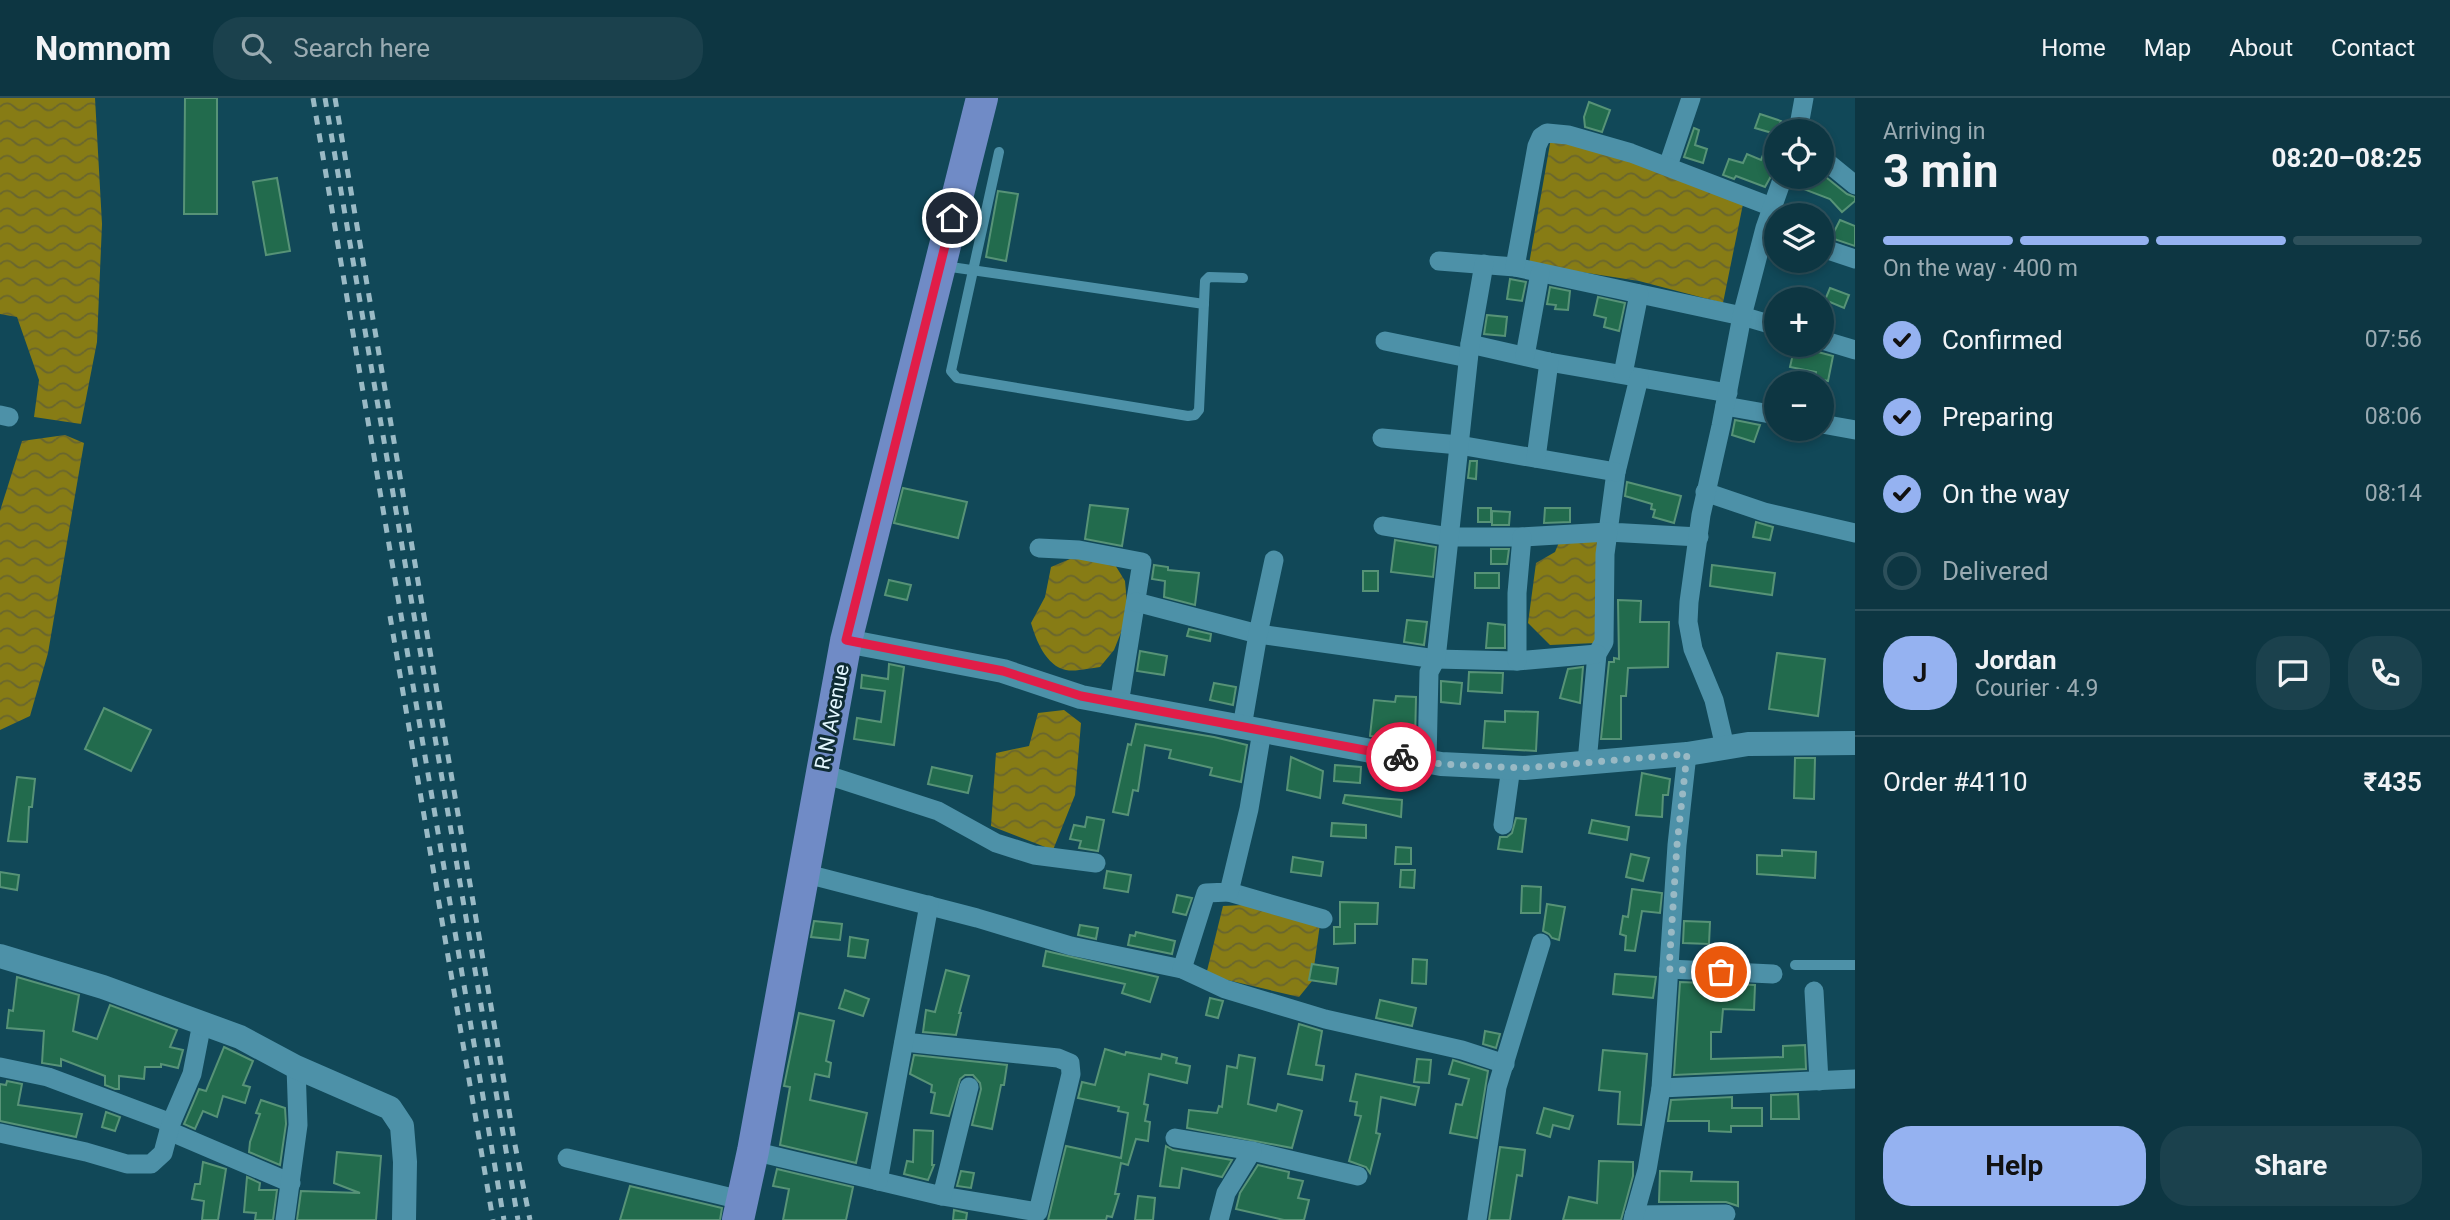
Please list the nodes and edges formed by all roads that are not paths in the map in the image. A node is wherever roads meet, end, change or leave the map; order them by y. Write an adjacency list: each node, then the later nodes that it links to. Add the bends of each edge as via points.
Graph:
1 (982, 98): 15 (main road, R N Avenue)
2 (1691, 98): 6 (street)
3 (1804, 98): 4 (street)
4 (1800, 119)
5 (999, 152): 17 (lane)
6 (1668, 166): 9 (street); 16 (street, via 1568,135 1541,137)
7 (1834, 168): 8 (street)
8 (1855, 185)
9 (1764, 204)
10 (1764, 251): 22 (street)
11 (1834, 252): 12 (street)
12 (1855, 259)
13 (1439, 261): 14 (street)
14 (1484, 264): 16 (street); 27 (street)
15 (940, 266): 17 (lane); 50 (main road, R N Avenue)
16 (1515, 267): 18 (street)
17 (972, 270): 21 (lane); 21 (lane, via 951,372 957,378 1188,416 1199,410)
18 (1540, 273): 20 (street); 28 (street)
19 (1243, 278): 21 (lane, via 1209,277)
20 (1639, 294): 22 (street); 30 (street)
21 (1204, 304)
22 (1742, 316): 23 (street); 31 (street)
23 (1764, 323)
24 (1385, 341): 27 (street)
25 (1834, 344): 26 (street)
26 (1855, 350)
27 (1469, 351): 28 (street); 36 (street)
28 (1525, 356): 29 (street)
29 (1549, 362): 30 (street); 37 (street)
30 (1631, 376): 31 (street); 38 (street)
31 (1726, 399): 32 (street); 39 (street)
32 (1764, 411)
33 (1834, 426): 34 (street)
34 (1855, 430)
35 (1382, 438): 36 (street)
36 (1459, 445): 37 (street); 43 (street)
37 (1536, 458): 38 (street)
38 (1616, 472): 41 (street)
39 (1705, 492): 42 (street, via 1764,512); 45 (street)
40 (1383, 526): 43 (street)
41 (1608, 532): 44 (street); 45 (street); 51 (street, via 1604,642)
42 (1855, 533)
43 (1450, 537): 44 (street); 52 (street)
44 (1522, 537): 53 (street)
45 (1699, 537): 57 (street, via 1688,622)
46 (1039, 548): 48 (street, via 1142,562)
47 (1274, 559): 49 (street)
48 (1136, 602): 49 (street); 54 (street)
49 (1258, 634): 52 (street); 55 (street)
50 (846, 640): 54 (street, via 1003,671); 62 (main road, R N Avenue)
51 (1597, 654): 53 (street); 60 (street)
52 (1436, 660): 53 (street); 59 (street, via 1429,672)
53 (1517, 661)
54 (1119, 704): 55 (street)
55 (1252, 729): 59 (street); 66 (street, via 1249,808)
56 (1855, 743): 57 (street)
57 (1725, 747): 58 (street)
58 (1687, 754): 60 (street); 74 (street)
59 (1427, 761): 61 (street)
60 (1587, 762): 61 (street)
61 (1511, 767): 63 (street)
62 (821, 774): 64 (street, via 939,810 996,843 1034,855); 65 (main road, R N Avenue)
63 (1503, 825)
64 (1096, 863)
65 (803, 873): 67 (street); 89 (main road, R N Avenue)
66 (1229, 892): 68 (street); 73 (street, via 1206,893)
67 (929, 905): 73 (street, via 1071,946); 78 (street)
68 (1323, 919)
69 (1541, 943): 79 (street)
70 (0, 956): 77 (street)
71 (1796, 965): 72 (lane)
72 (1855, 965)
73 (1182, 969): 79 (street, via 1225,989 1325,1019)
74 (1669, 969): 75 (street); 85 (street)
75 (1773, 974)
76 (1814, 991): 83 (street)
77 (202, 1023): 81 (street); 86 (street, via 192,1074)
78 (904, 1042): 93 (street); 98 (street, via 1070,1063)
79 (1504, 1064): 103 (street)
80 (0, 1067): 86 (street, via 48,1077)
81 (296, 1067): 94 (street, via 298,1125); 101 (street, via 390,1108 402,1126)
82 (1855, 1079): 83 (street)
83 (1819, 1081): 85 (street)
84 (969, 1087): 95 (street)
85 (1661, 1088): 99 (street)
86 (170, 1127): 87 (street, via 163,1153 151,1164 127,1164); 94 (street)
87 (0, 1133)
88 (1175, 1138): 90 (street)
89 (752, 1151): 93 (street); 96 (main road, R N Avenue)
90 (1252, 1151): 92 (street); 102 (street, via 1226,1193)
91 (567, 1158): 96 (street)
92 (1358, 1176)
93 (878, 1181): 95 (street)
94 (291, 1182): 100 (street)
95 (942, 1196): 98 (street)
96 (739, 1210)
97 (1726, 1214): 99 (street)
98 (1038, 1216)
99 (1634, 1217)
100 (285, 1220)
101 (404, 1220)
102 (1219, 1220)
103 (1477, 1220)

